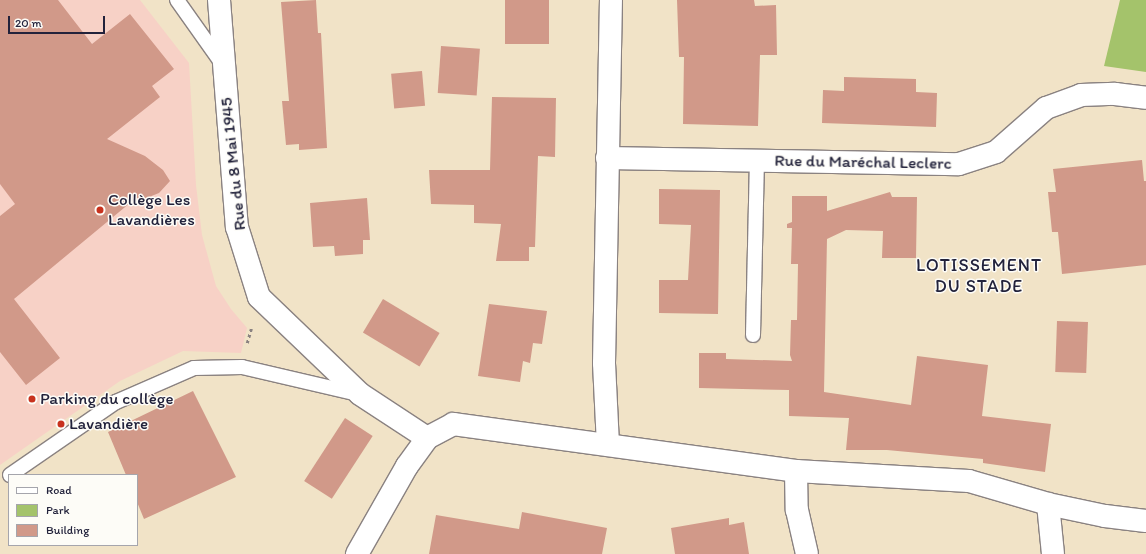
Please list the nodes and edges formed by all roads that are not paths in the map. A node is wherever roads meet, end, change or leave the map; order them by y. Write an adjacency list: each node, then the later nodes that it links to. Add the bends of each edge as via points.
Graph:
1 (177, 0): 4 (lane)
2 (219, 0): 4 (street, Rue du 8 Mai 1945)
3 (610, 0): 6 (street)
4 (223, 66): 9 (street, Rue du 8 Mai 1945, via 237,227 259,297)
5 (1146, 98): 7 (street, Rue du Maréchal Leclerc, via 1115,94 1081,95 1046,108 996,152 959,164)
6 (607, 158): 7 (street, Rue du Maréchal Leclerc); 11 (street, via 604,363)
7 (757, 160): 8 (lane)
8 (753, 335)
9 (360, 394): 10 (street, Rue du 8 Mai 1945); 13 (lane, via 242,367 194,368 116,402)
10 (427, 438): 11 (street, via 453,424); 16 (street, via 407,466)
11 (608, 444): 12 (street)
12 (796, 471): 14 (street, via 969,481); 17 (street, via 797,510)
13 (11, 474)
14 (1048, 504): 15 (street); 18 (street)
15 (1146, 521)
16 (358, 554)
17 (807, 554)
18 (1053, 554)

